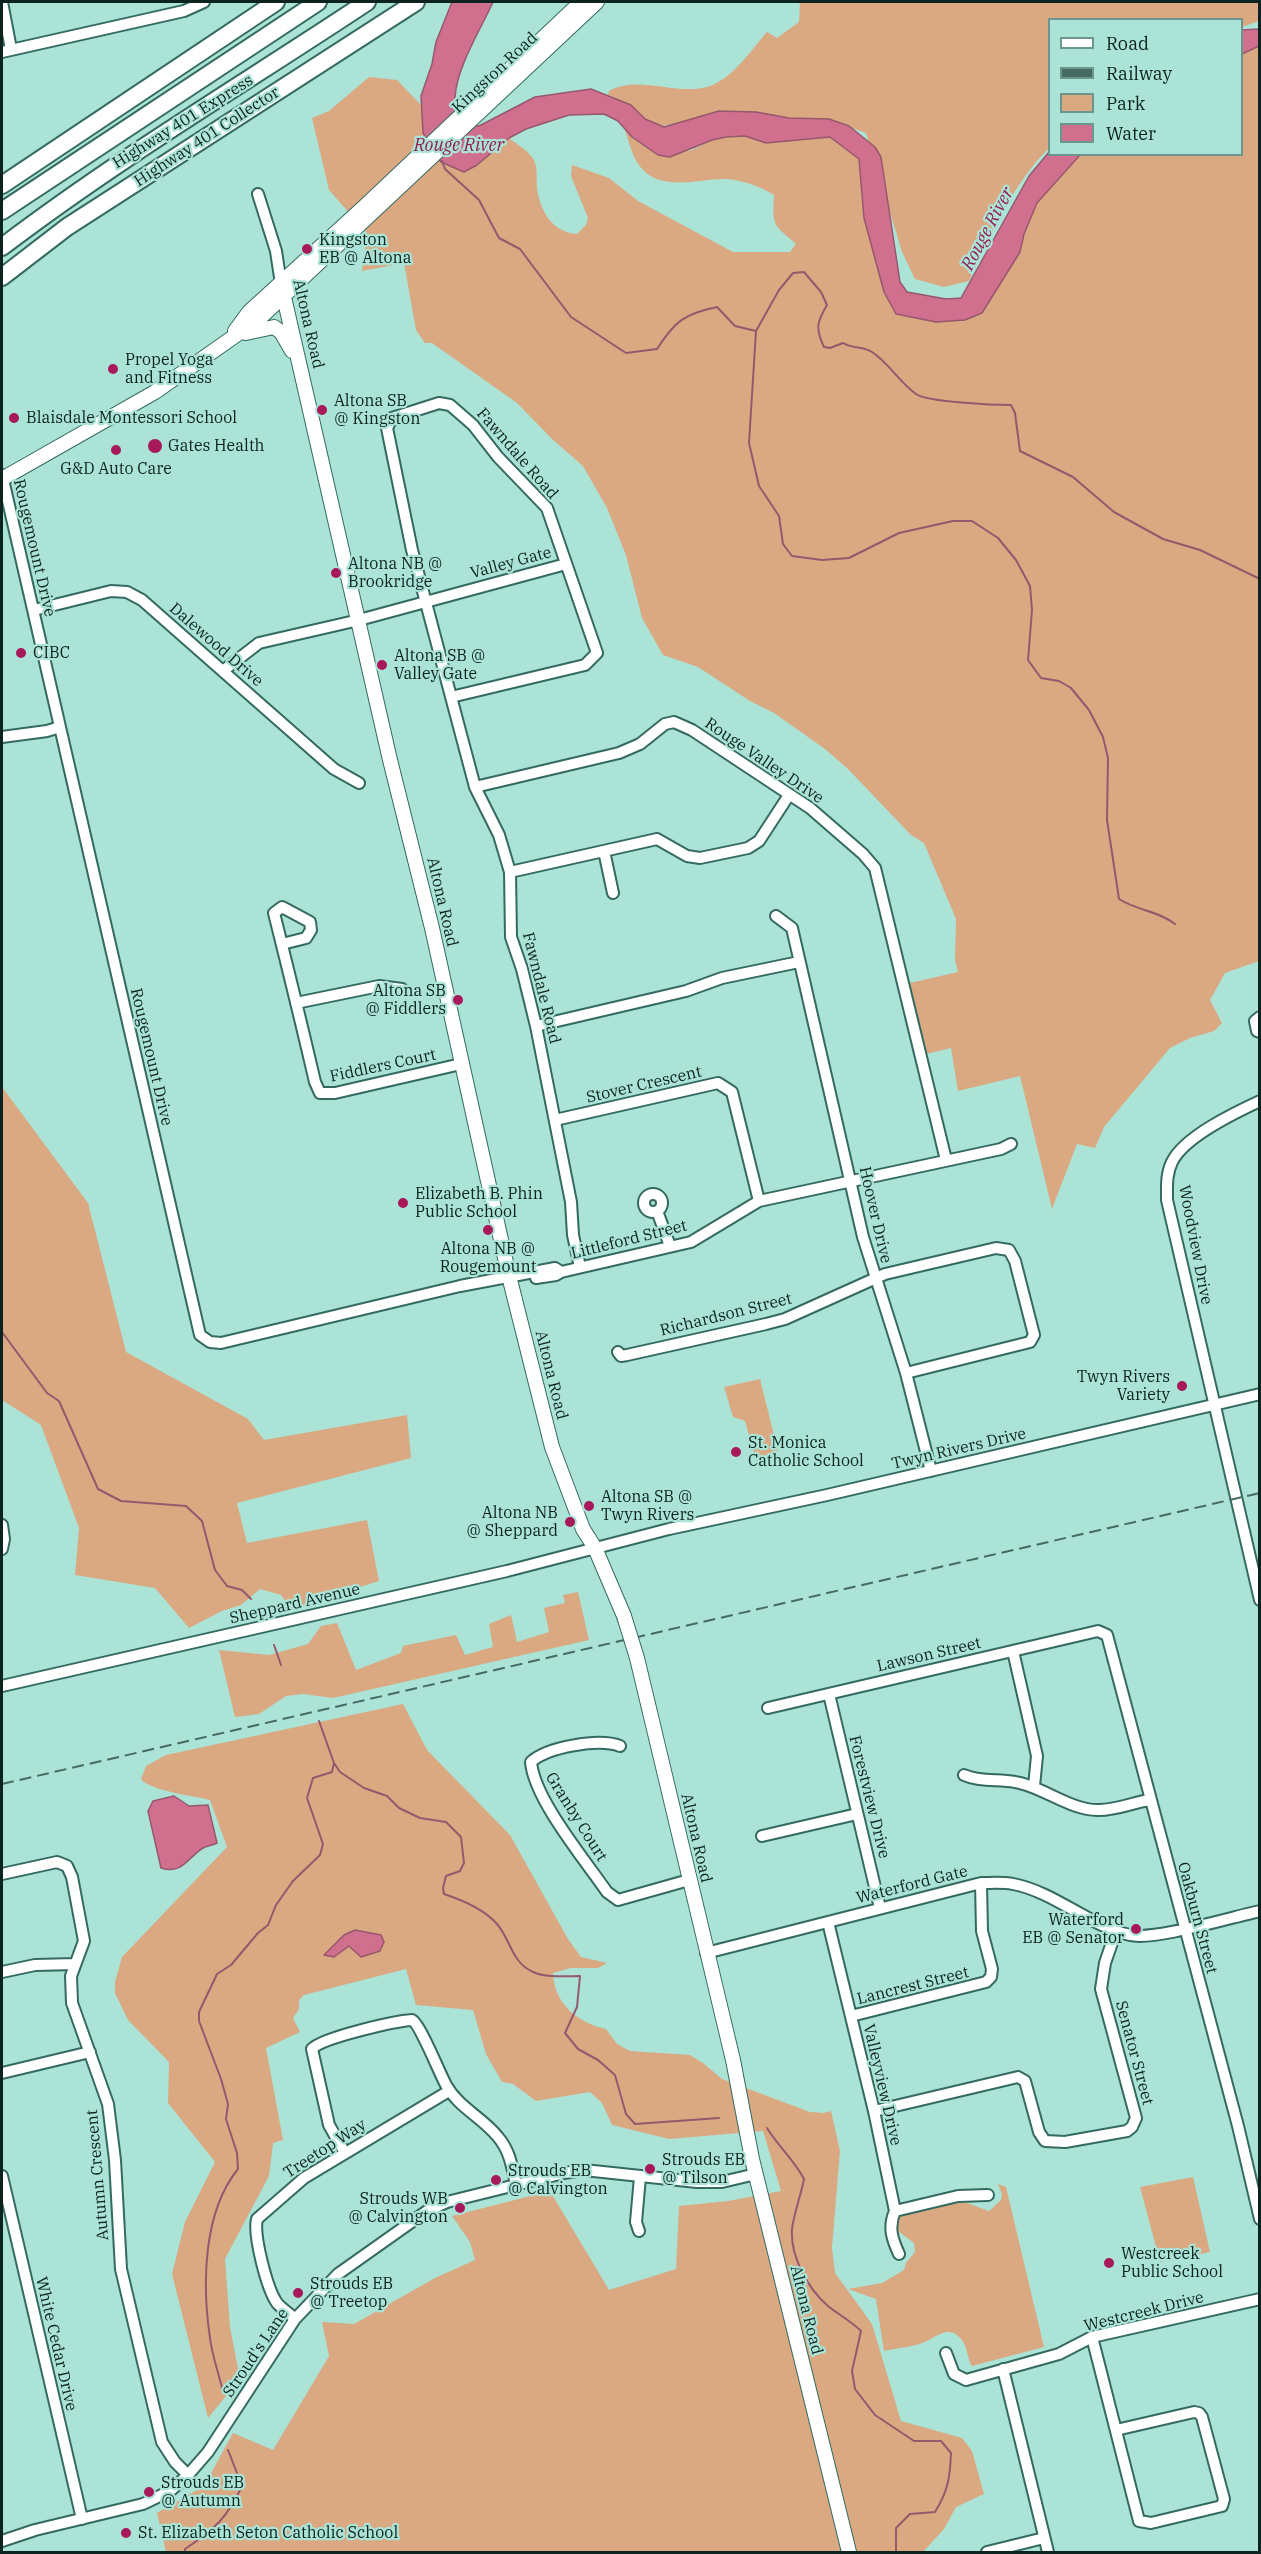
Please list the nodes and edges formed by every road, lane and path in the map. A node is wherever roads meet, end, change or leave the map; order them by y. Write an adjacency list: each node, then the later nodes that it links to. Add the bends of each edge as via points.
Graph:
1 (2, 2): 10 (street)
2 (203, 2): 10 (street, via 184,11)
3 (276, 2): 11 (highway)
4 (318, 2): 13 (highway, Highway 401 Express)
5 (367, 2): 14 (highway, Highway 401 Express, via 119,162)
6 (416, 2): 15 (highway, Highway 401 Collector, via 67,227)
7 (581, 2): 9 (main road, Kingston Road)
8 (597, 2): 9 (main road, Kingston Road)
9 (552, 35): 16 (main road, Kingston Road)
10 (6, 51)
11 (2, 185)
12 (258, 194): 16 (street, Altona Road, via 276,251)
13 (2, 211)
14 (2, 247)
15 (2, 277)
16 (283, 291): 17 (main road, Kingston Road, via 249,312); 18 (main road, Altona Road)
17 (230, 338): 18 (main road, via 274,327); 19 (main road, Kingston Road, via 155,392)
18 (298, 360): 23 (main road, Altona Road)
19 (2, 478): 22 (street, Rougemount Drive)
20 (566, 564): 21 (street, Valley Gate); 21 (street, Fawndale Road, via 547,508 473,425 450,405 440,403 392,418 387,428); 25 (street, via 597,653 585,666)
21 (425, 601): 23 (street, Valley Gate); 25 (street, Fawndale Road)
22 (34, 610): 24 (street, Dalewood Drive, via 111,591 127,592 142,600); 26 (street, Rougemount Drive)
23 (359, 620): 24 (street, Valley Gate, via 259,643); 42 (main road, Altona Road)
24 (224, 670): 28 (street, Dalewood Drive, via 334,770)
25 (451, 697): 29 (street, Fawndale Road)
26 (60, 727): 27 (street); 52 (street, Rougemount Drive, via 200,1335 210,1342 221,1342)
27 (2, 737)
28 (358, 783)
29 (475, 787): 30 (street, Rouge Valley Drive, via 619,753 674,722); 32 (street, Fawndale Road, via 499,835)
30 (789, 795): 31 (street, via 759,841 748,848 700,858 687,856 657,839); 46 (street, Rouge Valley Drive, via 810,808 875,868)
31 (604, 851): 32 (street); 33 (street)
32 (510, 872): 40 (street, Fawndale Road, via 511,937)
33 (613, 893)
34 (777, 916): 36 (street, Hoover Drive, via 792,928)
35 (282, 944): 38 (street, Fiddlers Court)
36 (800, 962): 40 (street); 47 (street, Hoover Drive)
37 (402, 989): 38 (street, via 380,986)
38 (297, 1004): 42 (street, Fiddlers Court, via 320,1093 335,1093)
39 (1260, 1017): 41 (street, via 1255,1021)
40 (536, 1026): 44 (street, Fawndale Road)
41 (1260, 1032)
42 (462, 1064): 52 (main road, Altona Road)
43 (1260, 1101): 57 (street, Woodview Drive, via 1182,1147 1167,1180 1167,1200)
44 (555, 1120): 48 (street, Stover Crescent, via 718,1083 732,1092); 51 (street, Fawndale Road)
45 (1011, 1144): 46 (street, Littleford Street)
46 (946, 1160): 47 (street, Littleford Street)
47 (851, 1182): 48 (street, Littleford Street); 53 (street, Hoover Drive)
48 (759, 1202): 50 (street, Littleford Street, via 691,1242)
49 (657, 1211): 50 (street)
50 (670, 1246): 51 (street, Littleford Street)
51 (580, 1268): 52 (street, Littleford Street, via 535,1278)
52 (509, 1276): 60 (main road, Altona Road, via 552,1447)
53 (874, 1278): 54 (street, Richardson Street, via 785,1319 627,1355); 55 (street, Hoover Drive); 55 (street, Richardson Street, via 996,1248 1009,1250 1015,1261 1034,1335 1030,1342)
54 (618, 1352)
55 (906, 1373): 58 (street, Hoover Drive)
56 (1260, 1394): 57 (street, Twyn Rivers Drive)
57 (1214, 1404): 58 (street, Twyn Rivers Drive); 62 (street, Woodview Drive)
58 (931, 1471): 60 (street, Twyn Rivers Drive)
59 (2, 1525): 61 (street)
60 (594, 1548): 65 (street, Sheppard Avenue); 75 (main road, Altona Road, bridge, via 624,1616 637,1658)
61 (2, 1549)
62 (1260, 1600)
63 (1098, 1631): 64 (street, Lawson Street); 71 (street, Oakburn Street, via 1110,1641)
64 (1013, 1651): 66 (street, Lawson Street); 70 (street, via 1037,1756)
65 (2, 1686)
66 (829, 1694): 67 (street, Lawson Street); 72 (street, Forestview Drive)
67 (768, 1708)
68 (620, 1746): 75 (street, Granby Court, via 592,1743 539,1754 531,1762 532,1775 557,1820 608,1892 618,1900)
69 (964, 1774): 70 (street, via 972,1779)
70 (1034, 1786): 71 (street, via 1096,1811)
71 (1149, 1800): 80 (street, Oakburn Street)
72 (857, 1814): 73 (street); 77 (street, Forestview Drive)
73 (762, 1836)
74 (2, 1874): 83 (street, Autumn Crescent, via 57,1862 67,1866 84,1941)
75 (689, 1880): 82 (main road, Altona Road)
76 (981, 1883): 77 (street, Waterford Gate); 81 (street, Waterford Gate, via 1013,1884); 85 (street, Lancrest Street, via 982,1931 992,1969 987,1982)
77 (880, 1908): 79 (street, Waterford Gate)
78 (1260, 1911): 80 (street, Waterford Gate)
79 (828, 1922): 82 (street, Waterford Gate); 85 (street, Valleyview Drive)
80 (1184, 1928): 81 (street, Waterford Gate, via 1146,1936); 97 (street, Oakburn Street)
81 (1116, 1931): 89 (street, Senator Street, via 1101,1989 1136,2118 1127,2131 1065,2142 1045,2141 1024,2081 1018,2077)
82 (706, 1953): 91 (main road, Altona Road)
83 (75, 1964): 84 (street, via 35,1965); 86 (street, Autumn Crescent, via 71,1976 72,2003)
84 (2, 1972)
85 (851, 2016): 89 (street, Valleyview Drive)
86 (90, 2052): 87 (street); 106 (street, Autumn Crescent, via 112,2126 121,2270 162,2442)
87 (2, 2073)
88 (449, 2091): 90 (street, Treetop Way); 90 (street, via 421,2029 412,2020 315,2045 312,2049 329,2125); 94 (street, via 498,2136 509,2155)
89 (874, 2111): 96 (street, Valleyview Drive)
90 (345, 2153): 101 (street, Treetop Way, via 304,2178 257,2219 257,2234 272,2291 279,2305)
91 (756, 2174): 93 (street, Stroud's Lane, via 722,2182); 110 (main road, Altona Road)
92 (2, 2176): 107 (street, White Cedar Drive)
93 (640, 2177): 94 (street, Stroud's Lane, via 584,2170); 98 (street, via 636,2222)
94 (516, 2184): 101 (street, Stroud's Lane, via 427,2211 338,2274)
95 (988, 2195): 96 (street, via 958,2196)
96 (895, 2211): 99 (street, Valleyview Drive, via 891,2230)
97 (1260, 2219)
98 (639, 2231)
99 (899, 2254)
100 (1260, 2299): 102 (street, Westcreek Drive)
101 (295, 2319): 106 (street, Stroud's Lane, via 208,2452)
102 (1092, 2337): 104 (street, Westcreek Drive, via 1059,2354); 105 (street)
103 (946, 2353): 104 (street, Westcreek Drive, via 954,2374 966,2380)
104 (1003, 2369): 108 (street)
105 (1116, 2430): 105 (street, via 1139,2521 1151,2523 1222,2506 1224,2499 1199,2413)
106 (188, 2475): 107 (street, Stroud's Lane, via 170,2491 143,2504)
107 (82, 2519): 109 (street, Stroud's Lane)
108 (1044, 2538): 111 (street); 112 (street)
109 (2, 2541)
110 (849, 2553)
111 (987, 2553)
112 (1048, 2553)

